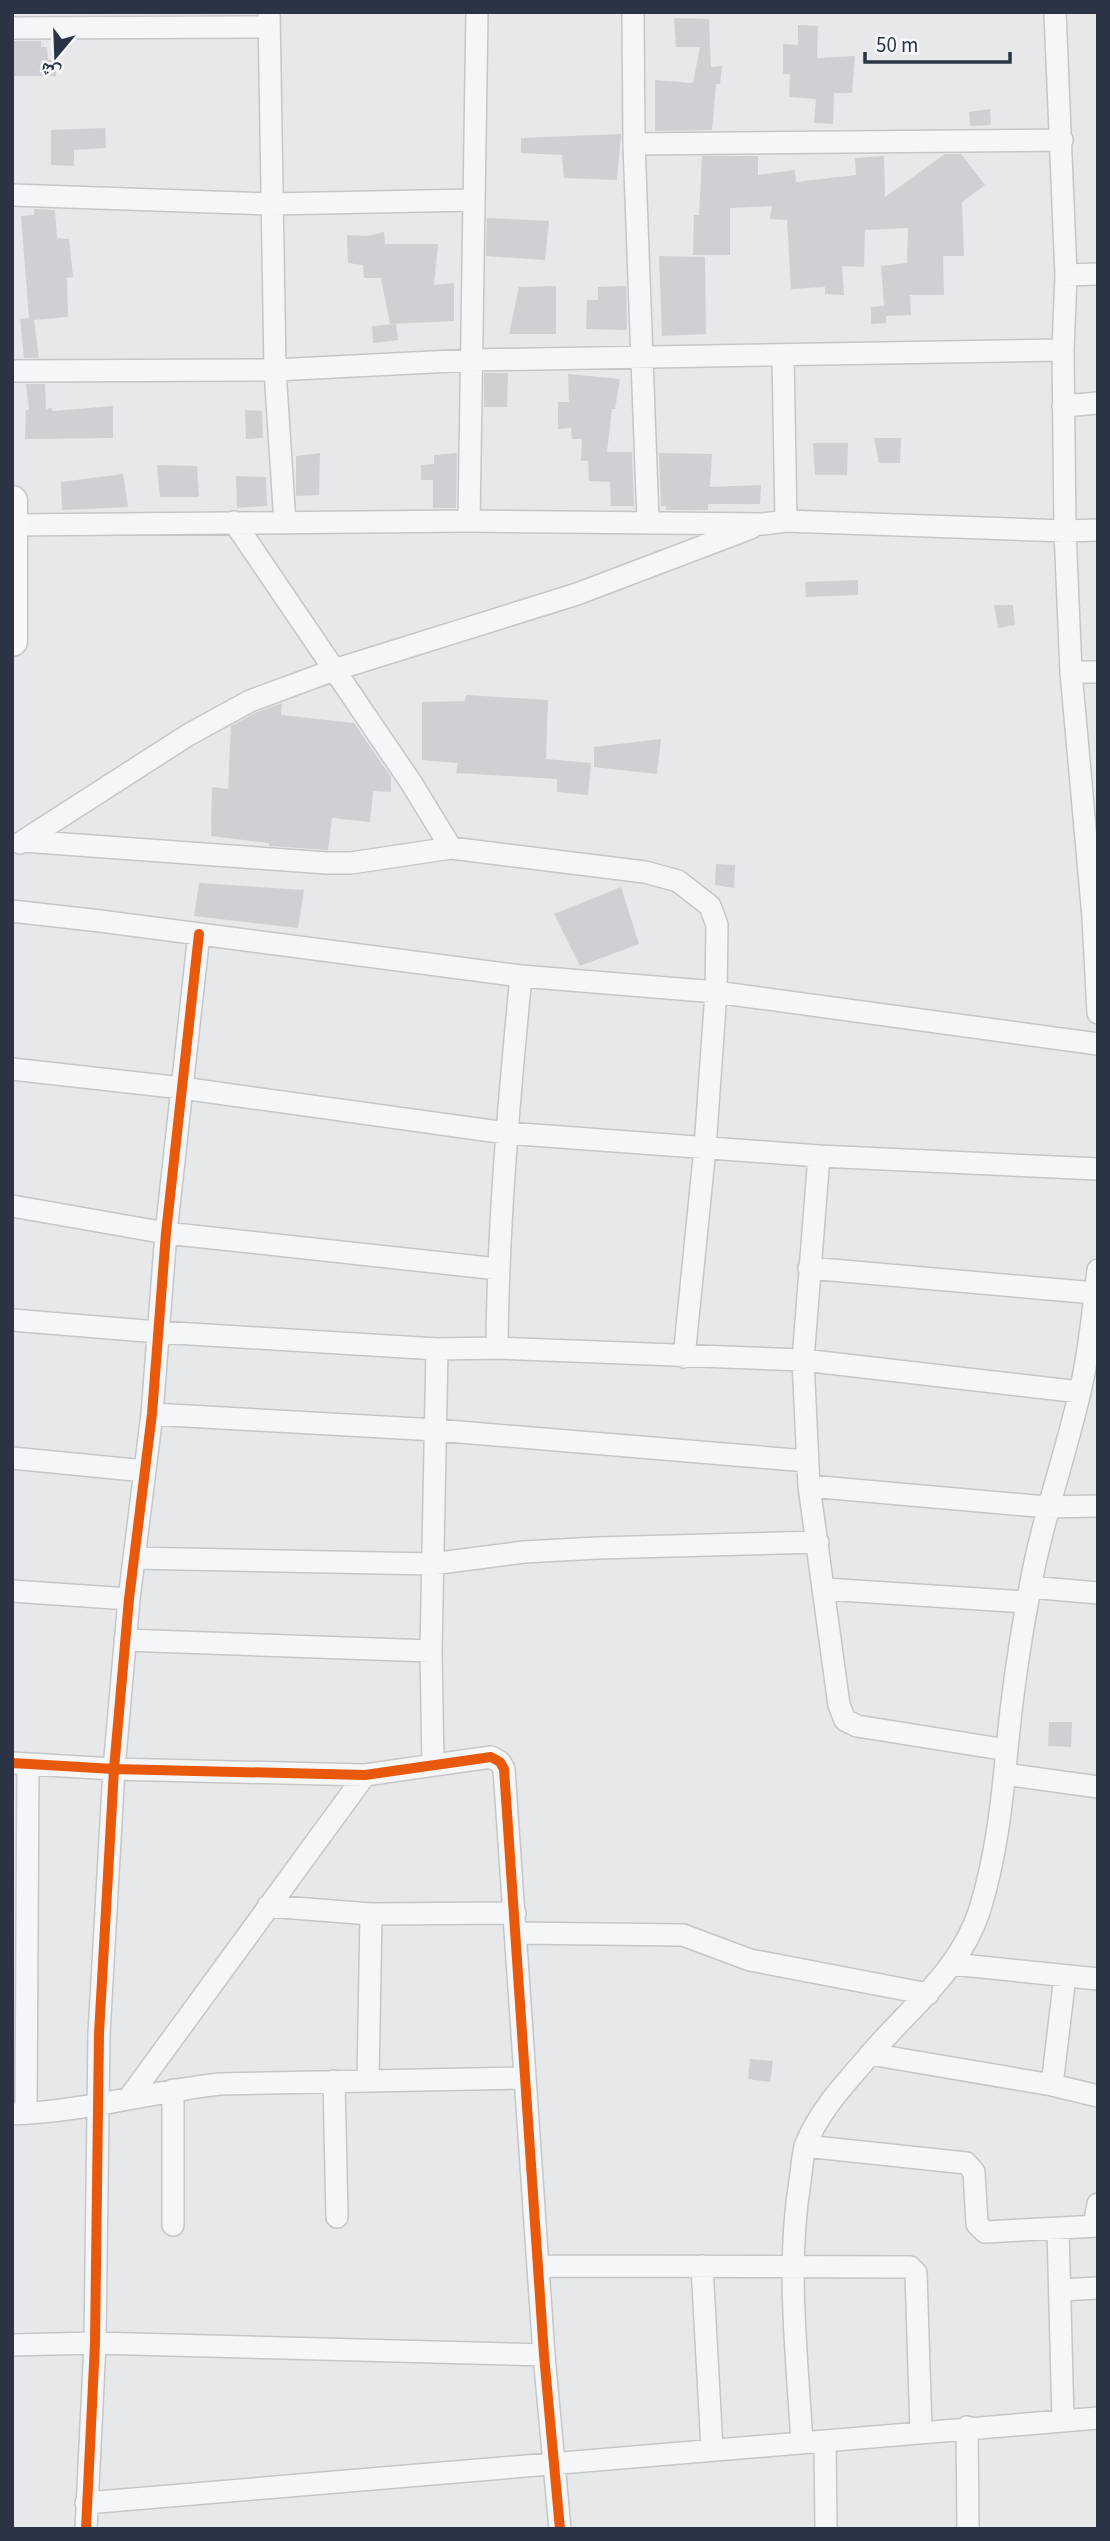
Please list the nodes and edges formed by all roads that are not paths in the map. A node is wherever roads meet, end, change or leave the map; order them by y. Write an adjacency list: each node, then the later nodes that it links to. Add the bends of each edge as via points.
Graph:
1 (477, 12): 9 (street)
2 (634, 12): 7 (street)
3 (1055, 12): 6 (street)
4 (269, 20): 5 (street); 10 (street)
5 (12, 28)
6 (1062, 140): 7 (street); 12 (street)
7 (634, 144): 15 (street)
8 (12, 195): 10 (street)
9 (474, 200): 10 (street); 16 (street)
10 (271, 204): 17 (street)
11 (1098, 274): 12 (street)
12 (1066, 275): 13 (street)
13 (1063, 350): 14 (street); 20 (street)
14 (783, 355): 15 (street); 24 (street)
15 (642, 357): 16 (street); 23 (street)
16 (472, 360): 17 (street); 22 (street)
17 (275, 370): 18 (street); 26 (street)
18 (12, 371)
19 (1098, 403): 20 (street)
20 (1063, 405): 30 (street)
21 (12, 501): 28 (street)
22 (470, 521): 23 (street); 26 (street)
23 (648, 521): 27 (street)
24 (786, 521): 27 (street); 30 (street)
25 (234, 522): 26 (street); 28 (street); 33 (street)
26 (285, 523)
27 (763, 524): 33 (street, via 577,594)
28 (13, 525): 31 (street)
29 (1098, 530): 30 (street)
30 (1065, 531): 35 (street)
31 (13, 635): 32 (street)
32 (12, 641)
33 (334, 670): 37 (street, via 250,701 188,735); 38 (street)
34 (1098, 672): 35 (street)
35 (1071, 673): 36 (street)
36 (1089, 758): 40 (street)
37 (18, 844): 38 (street, via 327,863)
38 (451, 848): 43 (street, via 646,872 678,881 710,906 717,925)
39 (12, 912): 41 (street)
40 (1095, 917): 44 (street)
41 (199, 934): 42 (street); 47 (street)
42 (521, 976): 43 (street); 48 (street)
43 (716, 992): 45 (street); 49 (street)
44 (1098, 1013)
45 (1098, 1044)
46 (12, 1069): 47 (street)
47 (182, 1088): 48 (street); 53 (street)
48 (506, 1133): 49 (street); 55 (street)
49 (705, 1148): 50 (street); 62 (street)
50 (819, 1156): 51 (street); 54 (street)
51 (1098, 1169)
52 (12, 1206): 53 (street)
53 (166, 1233): 55 (street); 59 (street)
54 (809, 1268): 57 (street); 63 (street)
55 (498, 1269): 60 (street)
56 (1098, 1270): 57 (street)
57 (1095, 1293): 64 (street)
58 (12, 1320): 59 (street)
59 (158, 1332): 61 (street); 66 (street)
60 (497, 1348): 61 (street); 62 (street)
61 (437, 1349): 67 (street)
62 (684, 1357): 63 (street)
63 (803, 1360): 65 (street); 69 (street)
64 (1092, 1362): 65 (street)
65 (1080, 1392): 73 (street)
66 (152, 1414): 67 (street); 70 (street)
67 (436, 1430): 69 (street); 76 (street)
68 (12, 1458): 70 (street)
69 (807, 1461): 71 (street)
70 (145, 1471): 75 (street)
71 (810, 1486): 73 (street); 74 (street)
72 (1098, 1506): 73 (street)
73 (1047, 1507): 80 (street)
74 (818, 1542): 76 (street, via 524,1552); 77 (street)
75 (134, 1558): 76 (street); 81 (street)
76 (432, 1564): 83 (street)
77 (824, 1589): 80 (street); 84 (street, via 839,1705 845,1720 857,1726)
78 (12, 1591): 81 (street)
79 (1098, 1593): 80 (street)
80 (1029, 1595): 84 (street)
81 (129, 1599): 82 (street)
82 (125, 1640): 83 (street); 87 (street)
83 (430, 1651): 86 (street)
84 (1007, 1750): 89 (street)
85 (20, 1763): 87 (street); 91 (street)
86 (433, 1765): 88 (street); 94 (street, via 491,1757 504,1769)
87 (114, 1769): 88 (street); 107 (street)
88 (365, 1775): 92 (street)
89 (1004, 1782): 90 (street); 95 (street, via 999,1830 980,1908 969,1938)
90 (1098, 1787)
91 (21, 1900): 108 (street)
92 (268, 1906): 93 (street); 106 (street)
93 (371, 1914): 94 (street); 102 (street)
94 (515, 1923): 98 (street, via 683,1935 750,1961); 100 (street)
95 (952, 1964): 96 (street); 98 (street)
96 (1065, 1976): 97 (street); 103 (street)
97 (1098, 1979)
98 (928, 1994): 99 (street)
99 (870, 2054): 103 (street); 109 (street, via 822,2113)
100 (525, 2078): 102 (street); 116 (street)
101 (334, 2081): 102 (street); 104 (street); 111 (street)
102 (368, 2081)
103 (1052, 2085): 105 (street)
104 (173, 2090): 106 (street); 112 (street)
105 (1098, 2096)
106 (129, 2098): 107 (street)
107 (97, 2105): 108 (street); 120 (street)
108 (19, 2113)
109 (805, 2146): 114 (street, via 966,2164 975,2172 980,2229); 115 (street)
110 (1098, 2204): 113 (street)
111 (337, 2217)
112 (173, 2225)
113 (1096, 2226): 114 (street)
114 (1058, 2229): 119 (street)
115 (793, 2265): 117 (street); 126 (street, via 914,2269); 128 (street)
116 (539, 2266): 117 (street); 122 (street)
117 (702, 2266): 129 (street)
118 (1098, 2288): 119 (street)
119 (1060, 2290): 124 (street)
120 (95, 2343): 121 (street); 122 (street); 131 (street)
121 (12, 2345)
122 (544, 2355): 130 (street)
123 (1098, 2418): 124 (street)
124 (1063, 2420): 125 (street)
125 (967, 2427): 126 (street); 135 (street)
126 (921, 2431): 127 (street)
127 (825, 2441): 128 (street); 134 (street)
128 (802, 2443): 129 (street)
129 (712, 2449): 130 (street)
130 (554, 2463): 131 (street); 133 (street)
131 (86, 2503): 132 (street)
132 (86, 2529)
133 (560, 2529)
134 (826, 2529)
135 (968, 2529)

